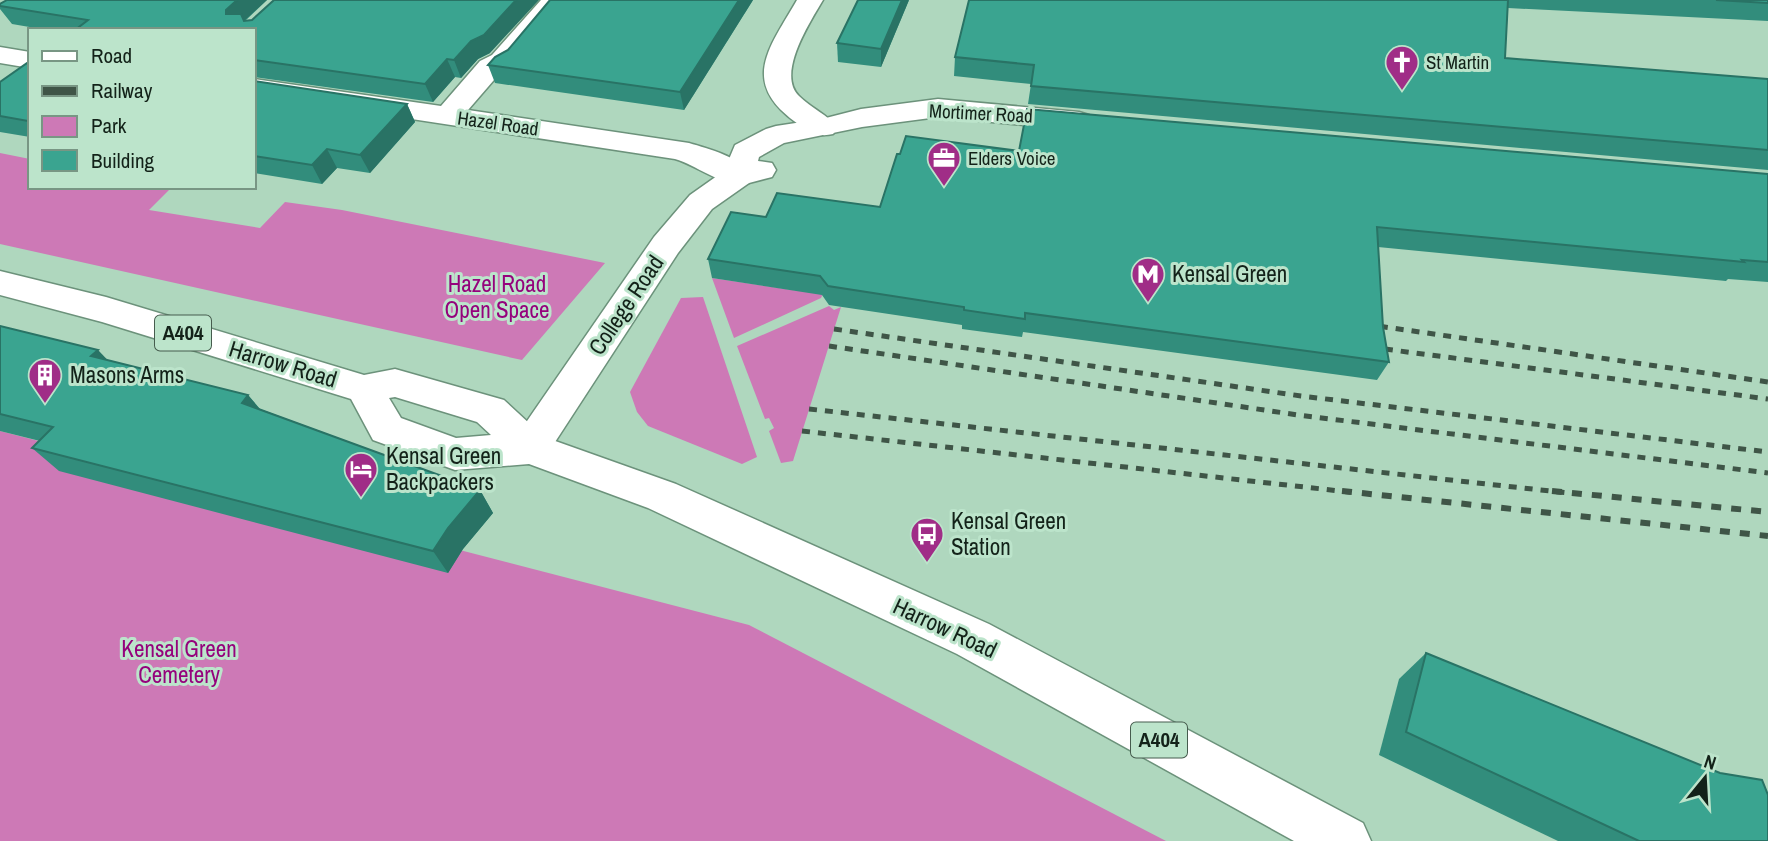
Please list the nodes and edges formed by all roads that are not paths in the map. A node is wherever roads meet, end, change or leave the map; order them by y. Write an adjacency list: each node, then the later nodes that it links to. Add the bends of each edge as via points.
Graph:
1 (555, 0): 6 (main road)
2 (810, 0): 8 (main road, via 785,49 777,83 780,93)
3 (0, 55): 4 (main road)
4 (28, 60)
5 (256, 87): 6 (main road, Hazel Road)
6 (448, 116): 9 (main road, Hazel Road, via 678,150)
7 (1105, 123): 8 (main road, Mortimer Road, via 938,108)
8 (823, 128): 9 (main road, College Road, via 801,151)
9 (738, 176): 12 (main road, College Road, via 701,202 666,245)
10 (0, 283): 11 (main road, Harrow Road / A404, via 106,310)
11 (364, 389): 12 (main road, Harrow Road / A404, via 395,383 490,411); 12 (main road, Harrow Road / A404, via 387,429 455,454)
12 (530, 448): 13 (main road, Harrow Road / A404, via 662,496 973,639)
13 (1346, 841)

